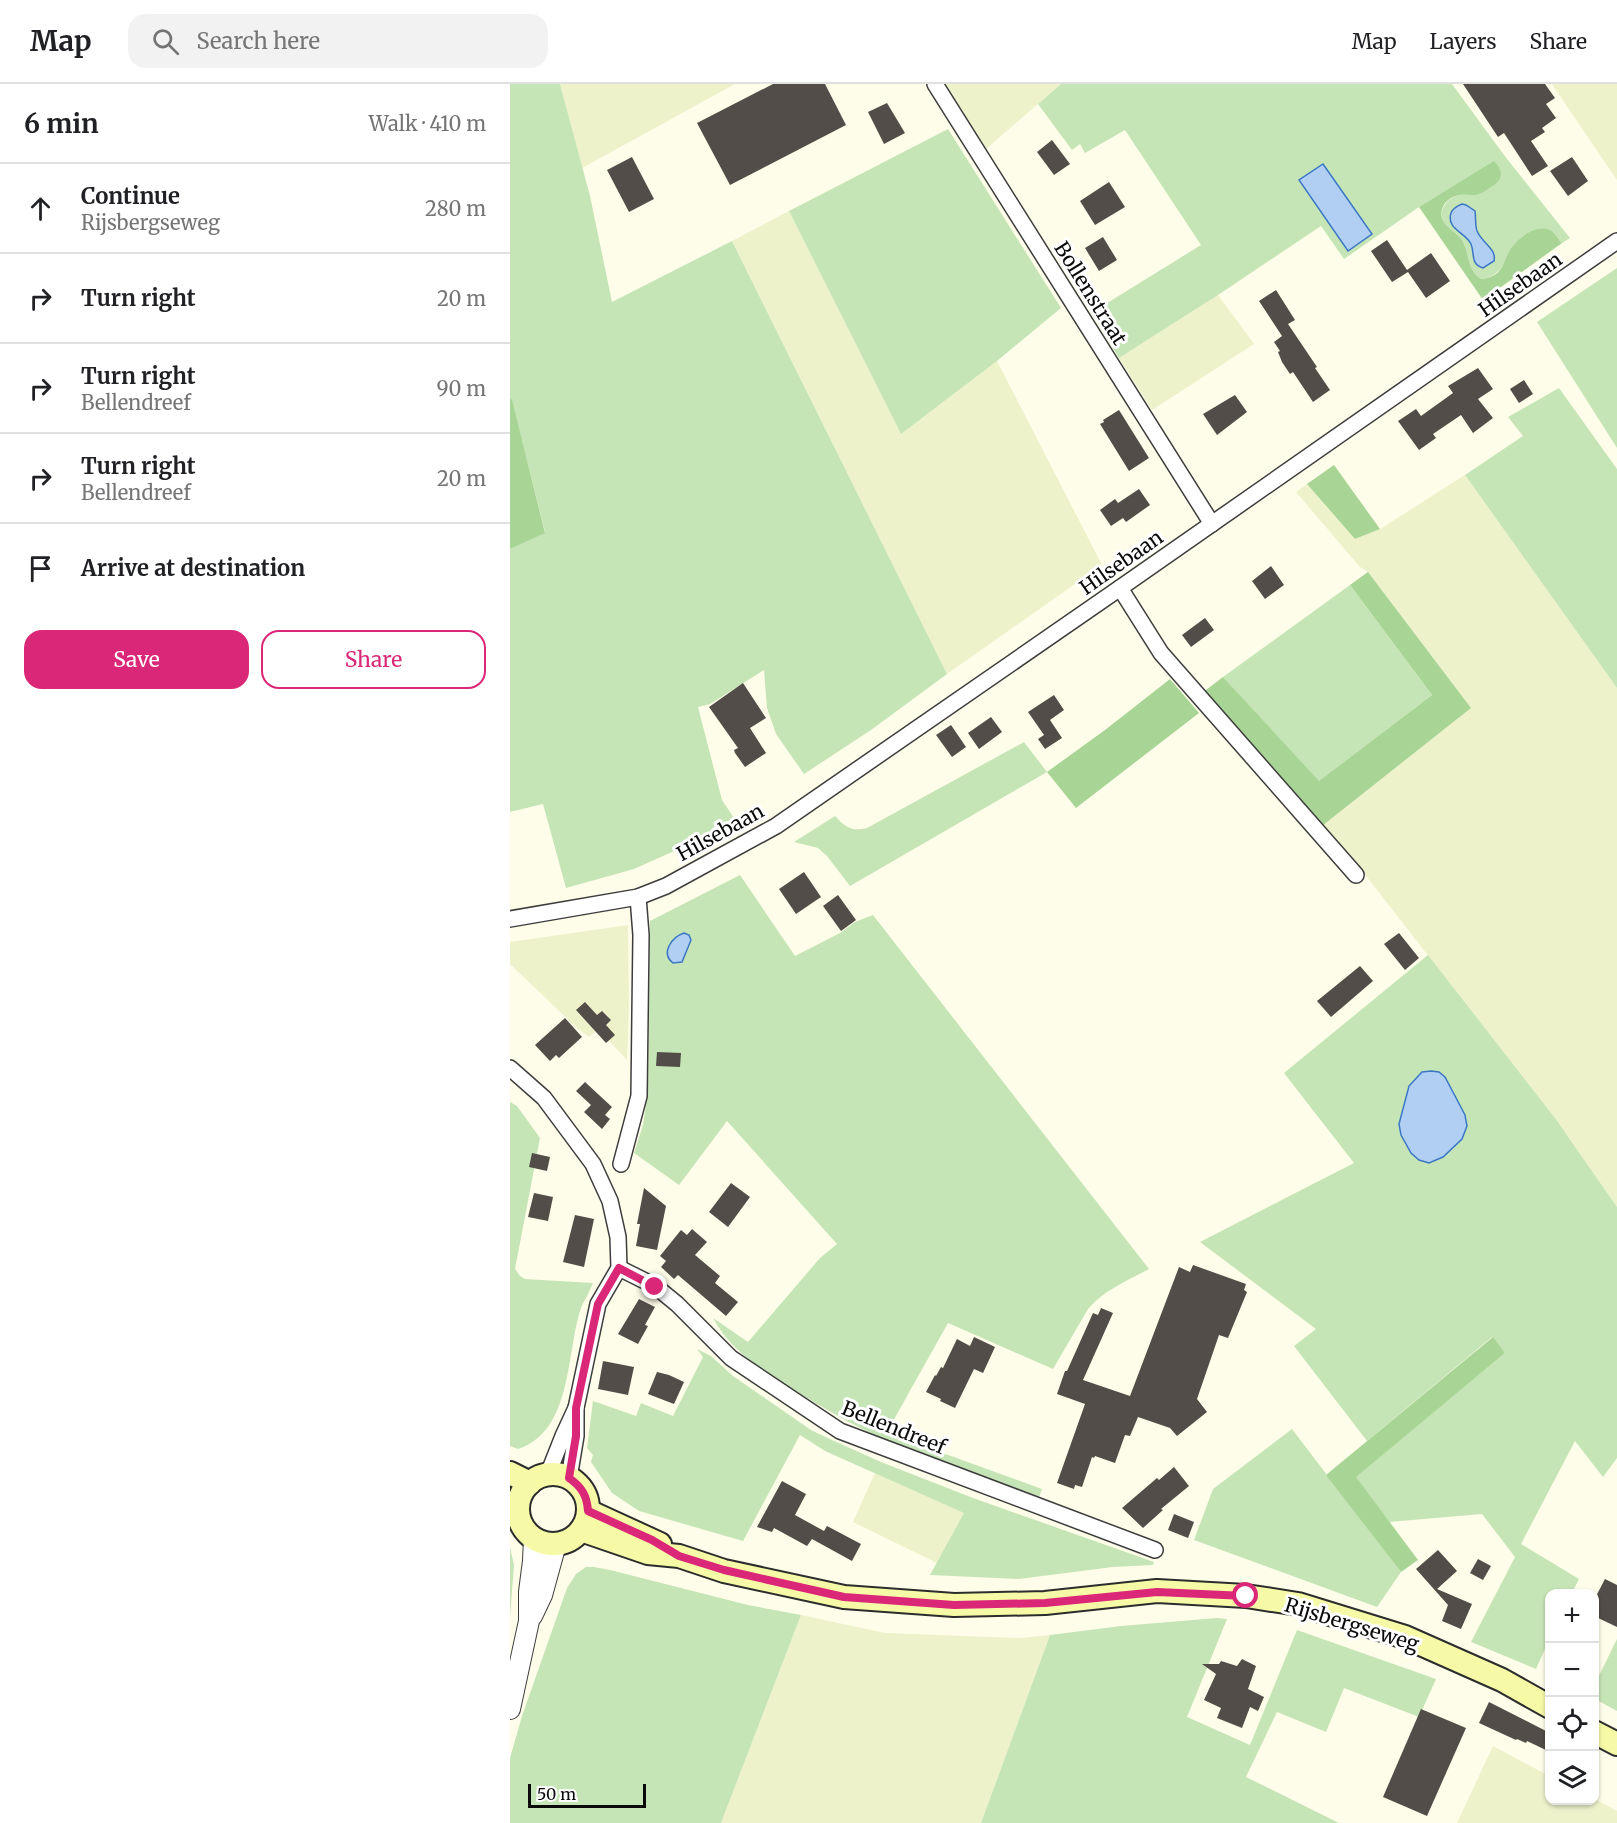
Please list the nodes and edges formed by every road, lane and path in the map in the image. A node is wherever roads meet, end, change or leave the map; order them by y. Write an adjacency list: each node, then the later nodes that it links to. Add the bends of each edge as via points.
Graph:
1 (935, 84): 3 (street, Bollenstraat)
2 (1617, 241): 3 (street, Hilsebaan)
3 (1212, 524): 4 (street, Hilsebaan)
4 (1120, 588): 5 (street, via 1161,653); 6 (street, Hilsebaan, via 776,826 666,886)
5 (1356, 875)
6 (638, 897): 7 (street, Hilsebaan); 9 (street, via 639,1096)
7 (510, 919)
8 (510, 1068): 10 (street, via 544,1098 593,1164 610,1201 618,1237)
9 (621, 1164)
10 (619, 1268): 11 (street, via 598,1304); 16 (street, Bellendreef, via 655,1287 731,1358 840,1431)
11 (576, 1408): 12 (street, via 563,1436); 12 (street, via 576,1436)
12 (531, 1483): 13 (main road, via 578,1483 587,1501); 14 (main road, via 518,1510 520,1521)
13 (585, 1521): 15 (main road, via 574,1537); 18 (main road, Rijsbergseweg, via 652,1540 679,1556 724,1570 844,1597 954,1605 1045,1603 1157,1592 1246,1596 1298,1604 1405,1636)
14 (534, 1538): 15 (main road); 17 (street)
15 (555, 1544): 17 (street, via 542,1595)
16 (1155, 1550)
17 (529, 1621): 19 (street)
18 (1545, 1704)
19 (510, 1709)
20 (1599, 1735): 21 (main road)
21 (1617, 1744)

